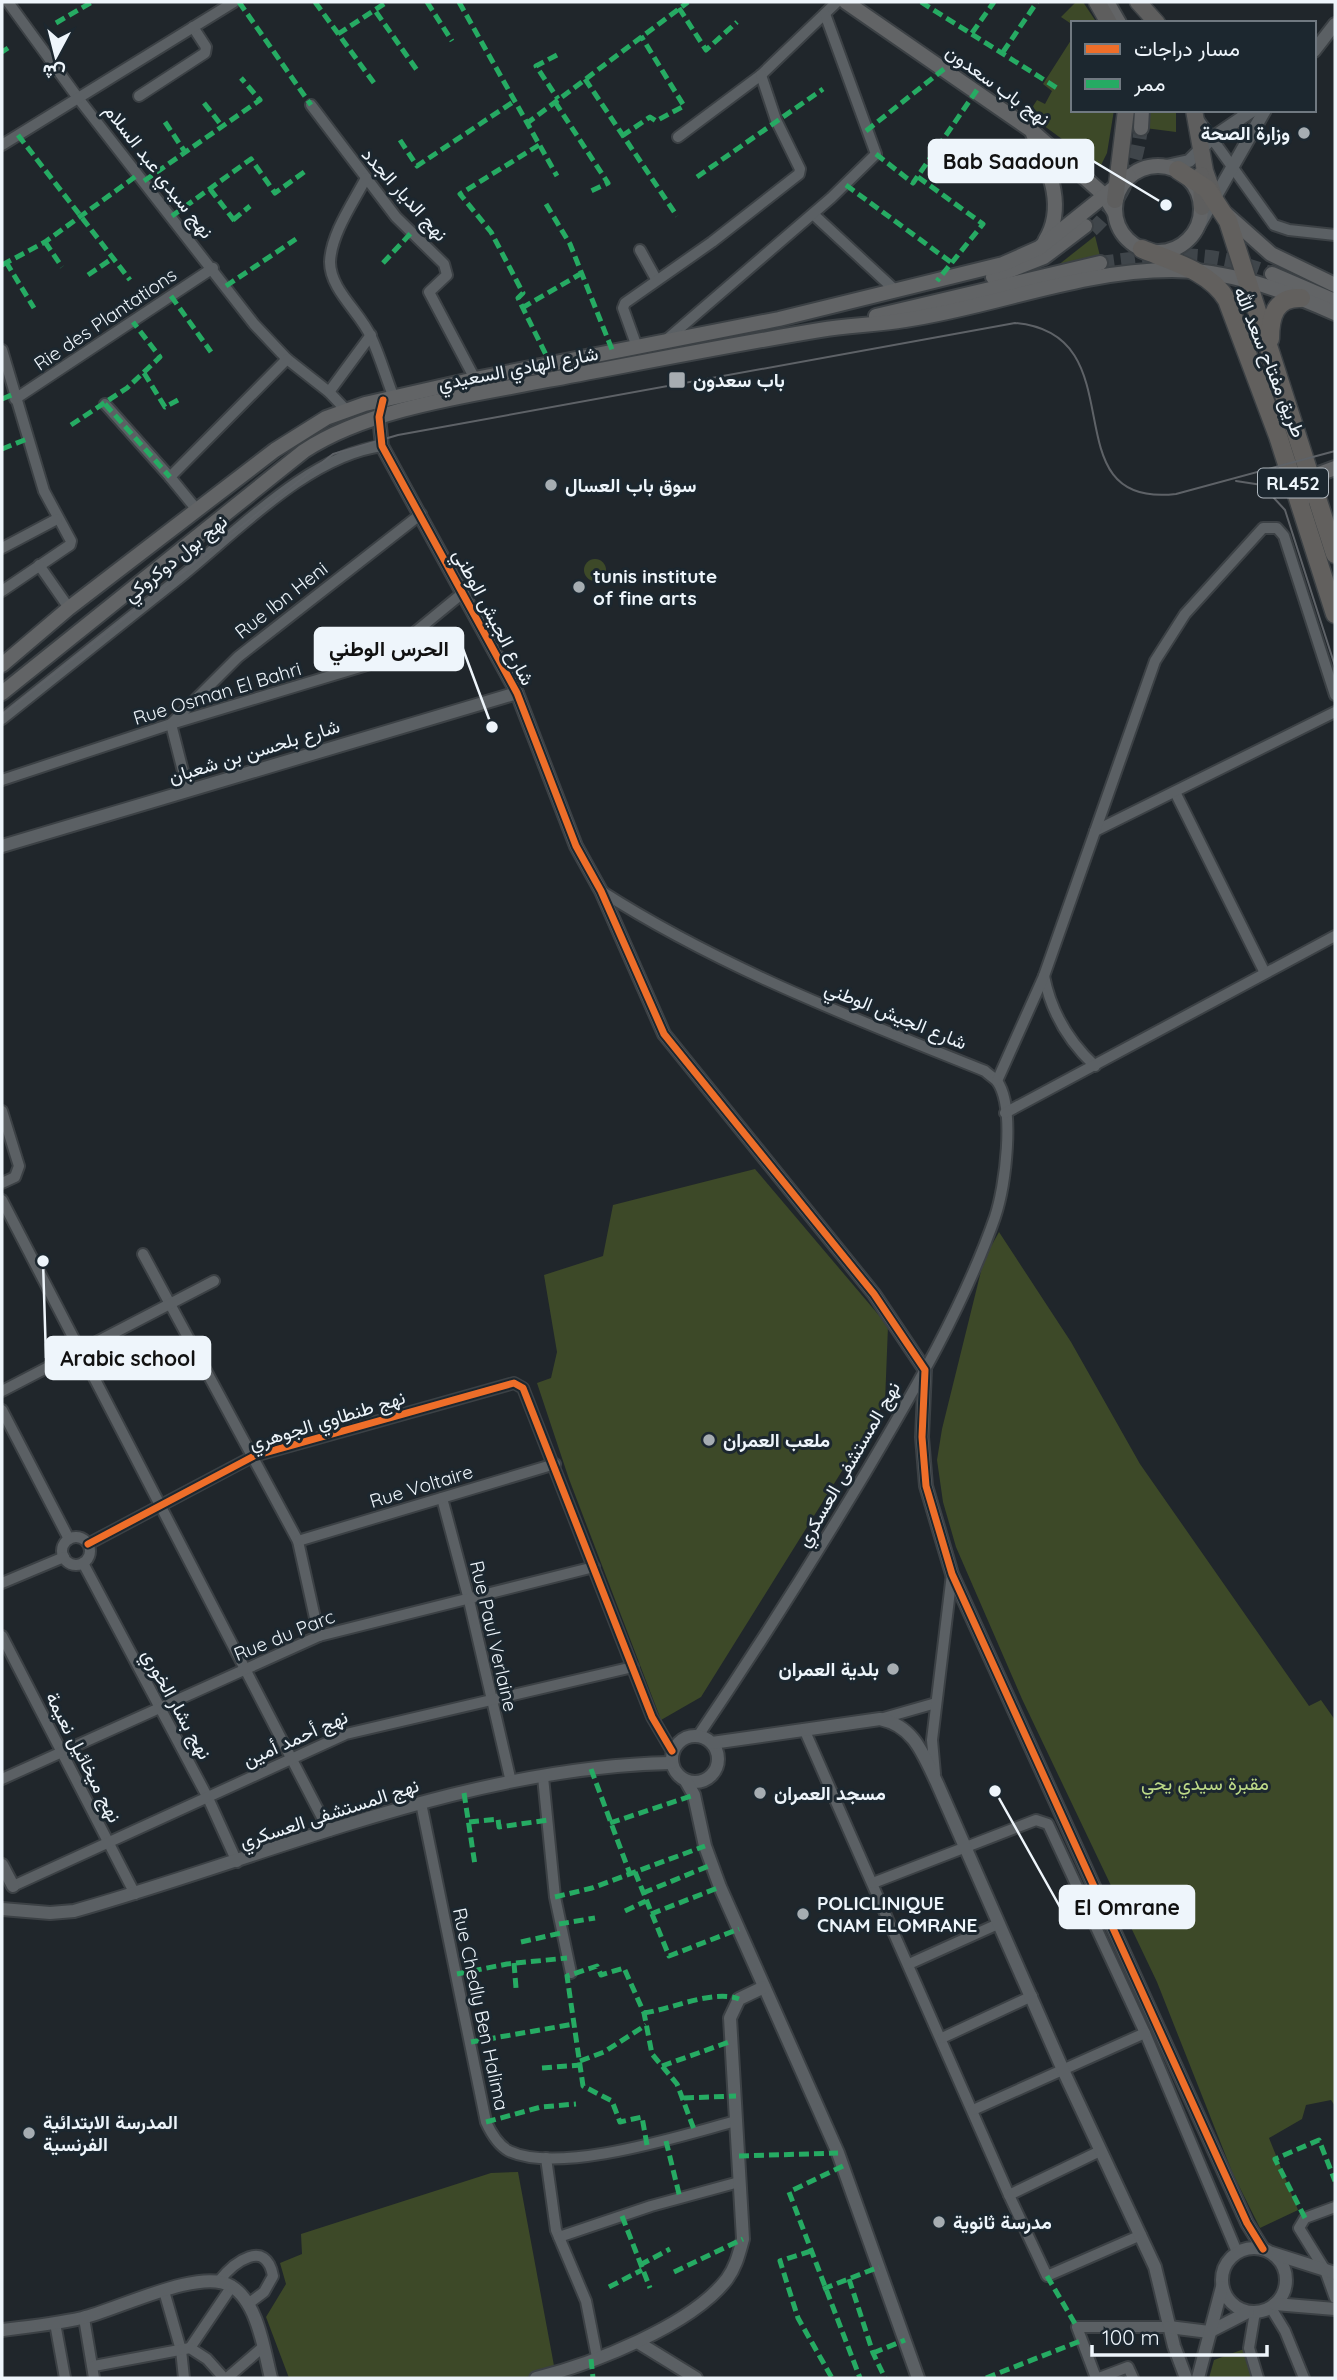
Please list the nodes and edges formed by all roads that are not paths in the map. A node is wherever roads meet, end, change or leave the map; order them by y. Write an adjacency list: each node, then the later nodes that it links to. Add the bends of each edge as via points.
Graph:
1 (8, 2): 19 (street, نهج سيدي عبد السلام)
2 (234, 2): 15 (street)
3 (837, 2): 9 (street)
4 (846, 2): 27 (main road, نهج باب سعدون)
5 (1097, 2): 10 (main road)
6 (1107, 2): 11 (main road)
7 (1116, 2): 12 (main road)
8 (1138, 2): 13 (main road)
9 (825, 14): 17 (street); 37 (street, via 876,154)
10 (1108, 21)
11 (1118, 21)
12 (1126, 21)
13 (1155, 21)
14 (1335, 24): 16 (street)
15 (192, 27): 18 (street, via 206,47 205,53); 19 (street)
16 (1316, 48)
17 (761, 75): 28 (street); 48 (street, via 799,174)
18 (139, 96)
19 (78, 97): 30 (street); 44 (street, نهج سيدي عبد السلام)
20 (311, 105): 33 (street, نهج الديار الجدد)
21 (1126, 112): 35 (main road)
22 (1135, 112): 23 (main road, via 1137,127)
23 (1141, 112)
24 (1195, 112): 29 (main road)
25 (1250, 112): 29 (street)
26 (1264, 112): 31 (street)
27 (1031, 130): 35 (main road, نهج باب سعدون); 39 (main road, via 1053,184 1055,201 1052,226)
28 (678, 137)
29 (1206, 143): 31 (street); 32 (street, via 1186,163); 34 (main road); 36 (main road)
30 (2, 145)
31 (1234, 165): 36 (street); 38 (street, via 1274,225)
32 (1172, 168): 34 (highway, طريق مفتاح سعد الله / RL452); 35 (main road, via 1143,167); 36 (main road, RL452)
33 (366, 178): 58 (street, via 330,260 332,274); 64 (street, نهج الديار الجدد, via 396,217 444,264 447,275 429,292)
34 (1201, 184): 36 (highway, طريق مفتاح سعد الله / RL452)
35 (1116, 194): 39 (main road, شارع الهادي السعيدي); 40 (main road, RL452, via 1123,235)
36 (1213, 204): 42 (main road, via 1197,229); 49 (highway, طريق مفتاح سعد الله / RL452); 50 (main road, via 1271,254)
37 (813, 214): 51 (street); 59 (street)
38 (1335, 235)
39 (1039, 248): 51 (main road, شارع الهادي السعيدي, via 1003,264)
40 (1142, 249): 42 (highway, طريق مفتاح سعد الله / RL452)
41 (640, 250): 48 (street)
42 (1168, 253): 45 (highway, طريق مفتاح سعد الله / RL452); 46 (main road, شارع الهادي السعيدي)
43 (1100, 263): 52 (main road)
44 (214, 268): 63 (street, نهج سيدي عبد السلام, via 254,324); 66 (street, Rie des Plantations)
45 (1194, 271): 46 (main road, شارع الهادي السعيدي); 49 (main road, شارع الهادي السعيدي); 76 (highway, طريق مفتاح سعد الله / RL452, via 1227,300)
46 (1127, 274): 57 (main road, شارع الهادي السعيدي, via 1051,286 906,320)
47 (1272, 274): 54 (main road)
48 (656, 279): 60 (street, via 623,308)
49 (1247, 281): 53 (main road, شارع الهادي السعيدي); 62 (highway, طريق مفتاح سعد الله / RL452)
50 (1335, 285)
51 (895, 291): 56 (main road, شارع الهادي السعيدي)
52 (973, 293): 56 (main road, via 1047,263 1089,228 1014,271 848,309); 57 (main road)
53 (1301, 298): 55 (main road, شارع الهادي السعيدي); 62 (highway, via 1285,300 1275,311)
54 (1335, 301)
55 (1335, 313)
56 (779, 319): 59 (main road, شارع الهادي السعيدي)
57 (823, 329): 70 (main road, شارع الهادي السعيدي, via 483,392)
58 (371, 335): 65 (street); 67 (street)
59 (664, 342): 60 (main road, شارع الهادي السعيدي)
60 (637, 347): 64 (main road, شارع الهادي السعيدي)
61 (2, 350): 66 (street)
62 (1270, 352): 74 (highway, طريق مفتاح سعد الله / RL452)
63 (287, 359): 65 (street, نهج سيدي عبد السلام); 73 (street)
64 (475, 379): 67 (main road, شارع الهادي السعيدي)
65 (329, 392): 69 (street, نهج سيدي عبد السلام)
66 (15, 399): 78 (street)
67 (389, 399): 69 (main road, شارع الهادي السعيدي); 70 (street, شارع الجيش الوطني)
68 (105, 404): 73 (street)
69 (346, 410): 75 (main road, شارع الهادي السعيدي, via 292,438)
70 (379, 417): 71 (street, شارع الجيش الوطني); 87 (main road, شارع الهادي السعيدي, via 334,433 304,451)
71 (382, 446): 77 (street, شارع الجيش الوطني); 91 (street, نهج بول دوكروكي, via 351,452 300,482)
72 (1335, 468): 74 (main road)
73 (170, 477): 75 (street)
74 (1310, 477): 76 (main road); 80 (highway, طريق مفتاح سعد الله / RL452)
75 (197, 510): 84 (main road, شارع الهادي السعيدي)
76 (1301, 510): 85 (highway, طريق مفتاح سعد الله / RL452)
77 (421, 513): 83 (street, شارع الجيش الوطني); 92 (street, Rue Ibn Heni, via 238,657)
78 (57, 519): 79 (street); 81 (street, via 71,544)
79 (2, 548)
80 (1335, 554)
81 (39, 565): 82 (street); 84 (street)
82 (2, 591)
83 (464, 592): 88 (street, شارع الجيش الوطني); 92 (street, Rue Osman El Bahri, via 380,661)
84 (69, 608): 86 (main road, شارع الهادي السعيدي)
85 (1335, 614)
86 (2, 665)
87 (2, 693)
88 (517, 693): 94 (street, شارع بلحسن بن شعبان); 98 (street, شارع الجيش الوطني, via 576,846)
89 (1335, 695): 96 (street, via 1284,536 1277,528 1263,528 1185,614 1155,661)
90 (1335, 712): 95 (street)
91 (2, 719)
92 (171, 724): 93 (street, Rue Osman El Bahri); 94 (street)
93 (2, 780)
94 (188, 791): 97 (street, شارع بلحسن بن شعبان)
95 (1175, 792): 96 (street); 100 (street)
96 (1094, 831): 101 (street)
97 (2, 846)
98 (601, 891): 103 (street, شارع الجيش الوطني, via 652,924 752,974 985,1071); 112 (street, via 664,1034 874,1294)
99 (1335, 936): 100 (street)
100 (1265, 973): 102 (street)
101 (1044, 976): 102 (street, via 1059,1021); 103 (street)
102 (1094, 1066): 105 (street)
103 (997, 1081): 105 (street)
104 (2, 1111): 106 (street, via 19,1166 15,1177)
105 (1005, 1113): 112 (street, نهج المستشفى العسكري, via 1007,1151 996,1215)
106 (2, 1183)
107 (2, 1200): 111 (street)
108 (143, 1254): 110 (street)
109 (214, 1281): 110 (street)
110 (169, 1303): 111 (street); 115 (street)
111 (78, 1350): 113 (street); 118 (street)
112 (925, 1370): 125 (street, via 922,1437 926,1486); 137 (street, نهج المستشفى العسكري, via 827,1539)
113 (2, 1391)
114 (2, 1410): 119 (street)
115 (254, 1455): 116 (street, نهج طنطاوي الجوهري, via 508,1383 523,1388); 118 (street, نهج طنطاوي الجوهري); 120 (street)
116 (555, 1464): 117 (street, Rue Voltaire); 124 (street)
117 (442, 1497): 120 (street, Rue Voltaire); 127 (street, Rue Paul Verlaine)
118 (160, 1507): 121 (street, نهج طنطاوي الجوهري); 131 (street)
119 (69, 1539): 121 (street, via 80,1538); 122 (street, via 63,1547)
120 (298, 1541): 129 (street)
121 (88, 1545): 123 (street, via 89,1555)
122 (64, 1557): 123 (street, via 72,1564); 126 (street)
123 (83, 1563): 134 (street, نهج بشار الخوري)
124 (594, 1567): 127 (street, Rue du Parc); 130 (street)
125 (952, 1574): 133 (street); 173 (street)
126 (2, 1583)
127 (468, 1596): 129 (street, Rue du Parc); 132 (street, Rue Paul Verlaine)
128 (2, 1636): 139 (street, نهج ميخائيل نعيمة)
129 (319, 1636): 131 (street, Rue du Parc)
130 (633, 1667): 132 (street, نهج أحمد أمين); 140 (street)
131 (245, 1670): 134 (street, Rue du Parc); 141 (street)
132 (491, 1699): 141 (street, نهج أحمد أمين, via 346,1734); 145 (street, Rue Paul Verlaine)
133 (936, 1703): 135 (street); 146 (street)
134 (159, 1708): 139 (street, Rue du Parc); 147 (street, نهج بشار الخوري)
135 (880, 1719): 136 (street); 146 (street, via 905,1728)
136 (804, 1729): 138 (street); 154 (street)
137 (698, 1736): 138 (street); 140 (street, via 682,1739)
138 (712, 1743): 144 (street, via 718,1759 711,1776 704,1781)
139 (64, 1752): 143 (street, Rue du Parc); 150 (street, نهج ميخائيل نعيمة)
140 (672, 1757): 142 (street, نهج المستشفى العسكري); 144 (street, via 678,1776)
141 (293, 1759): 147 (street, نهج أحمد أمين); 149 (street)
142 (543, 1777): 145 (street, نهج المستشفى العسكري); 160 (street, via 559,1924)
143 (2, 1779)
144 (685, 1781): 161 (street, via 694,1795 711,1865)
145 (511, 1782): 148 (street, نهج المستشفى العسكري)
146 (937, 1783): 151 (street)
147 (208, 1798): 150 (street, نهج أحمد أمين); 152 (street, نهج بشار الخوري)
148 (421, 1803): 149 (street, نهج المستشفى العسكري); 169 (street, Rue Chedly Ben Halima, via 486,2122 508,2150)
149 (329, 1831): 152 (street, نهج المستشفى العسكري)
150 (108, 1843): 155 (street, نهج أحمد أمين); 156 (street, نهج ميخائيل نعيمة)
151 (963, 1847): 154 (street); 158 (street); 163 (street, via 1036,1820 1048,1824)
152 (237, 1862): 156 (street, نهج المستشفى العسكري)
153 (2, 1866): 155 (street, نهج أحمد أمين)
154 (873, 1883): 159 (street)
155 (13, 1886)
156 (135, 1894): 157 (street, نهج المستشفى العسكري, via 74,1911)
157 (2, 1909)
158 (999, 1924): 159 (street); 162 (street)
159 (909, 1964): 164 (street)
160 (570, 1973)
161 (764, 1987): 167 (street, via 739,1999 732,2011 729,2042); 204 (street, via 838,2153)
162 (1032, 1996): 164 (street); 165 (street)
163 (1145, 2033): 165 (street); 176 (street)
164 (942, 2038): 166 (street)
165 (1063, 2070): 166 (street); 168 (street)
166 (973, 2110): 171 (street)
167 (736, 2121): 169 (street, Rue Chedly Ben Halima, via 647,2145); 170 (street)
168 (1100, 2151): 171 (street); 174 (street)
169 (546, 2158): 175 (street)
170 (740, 2182): 175 (street); 193 (street, via 743,2239 733,2270 713,2292)
171 (1009, 2195): 174 (street, via 1047,2276)
172 (1335, 2207): 178 (street, via 1305,2218 1299,2228)
173 (1247, 2223): 176 (street); 177 (street)
174 (1141, 2235): 190 (street)
175 (559, 2237): 196 (street, via 586,2301)
176 (1240, 2250): 177 (street); 181 (street, via 1225,2265)
177 (1267, 2251): 178 (street); 185 (street, via 1278,2258 1286,2275 1283,2294)
178 (1330, 2271): 183 (street)
179 (219, 2281): 180 (street); 182 (street); 184 (street, via 237,2262 250,2256 264,2258 273,2276)
180 (232, 2286): 184 (street); 195 (street)
181 (1222, 2287): 187 (street, via 1234,2305); 192 (street)
182 (164, 2291): 188 (street); 195 (street)
183 (1335, 2298)
184 (248, 2304): 194 (street)
185 (1273, 2306): 186 (street); 187 (street); 210 (street)
186 (1335, 2308)
187 (1252, 2312): 192 (street); 209 (street, via 1249,2348)
188 (84, 2318): 189 (street); 197 (street)
189 (55, 2323): 191 (street); 198 (street)
190 (1169, 2327): 192 (street); 205 (street, via 1077,2327); 207 (street)
191 (2, 2330)
192 (1209, 2332): 208 (street)
193 (639, 2343): 196 (street); 203 (street)
194 (263, 2347): 200 (street); 201 (street)
195 (185, 2349): 197 (street); 199 (street); 200 (street, via 207,2360)
196 (597, 2357): 202 (street)
197 (94, 2372)
198 (65, 2378)
199 (184, 2378)
200 (226, 2378)
201 (271, 2378)
202 (536, 2378)
203 (696, 2378)
204 (918, 2378)
205 (1098, 2378): 206 (street, via 1128,2367)
206 (1133, 2378)
207 (1186, 2378)
208 (1198, 2378)
209 (1258, 2378)
210 (1304, 2378)

